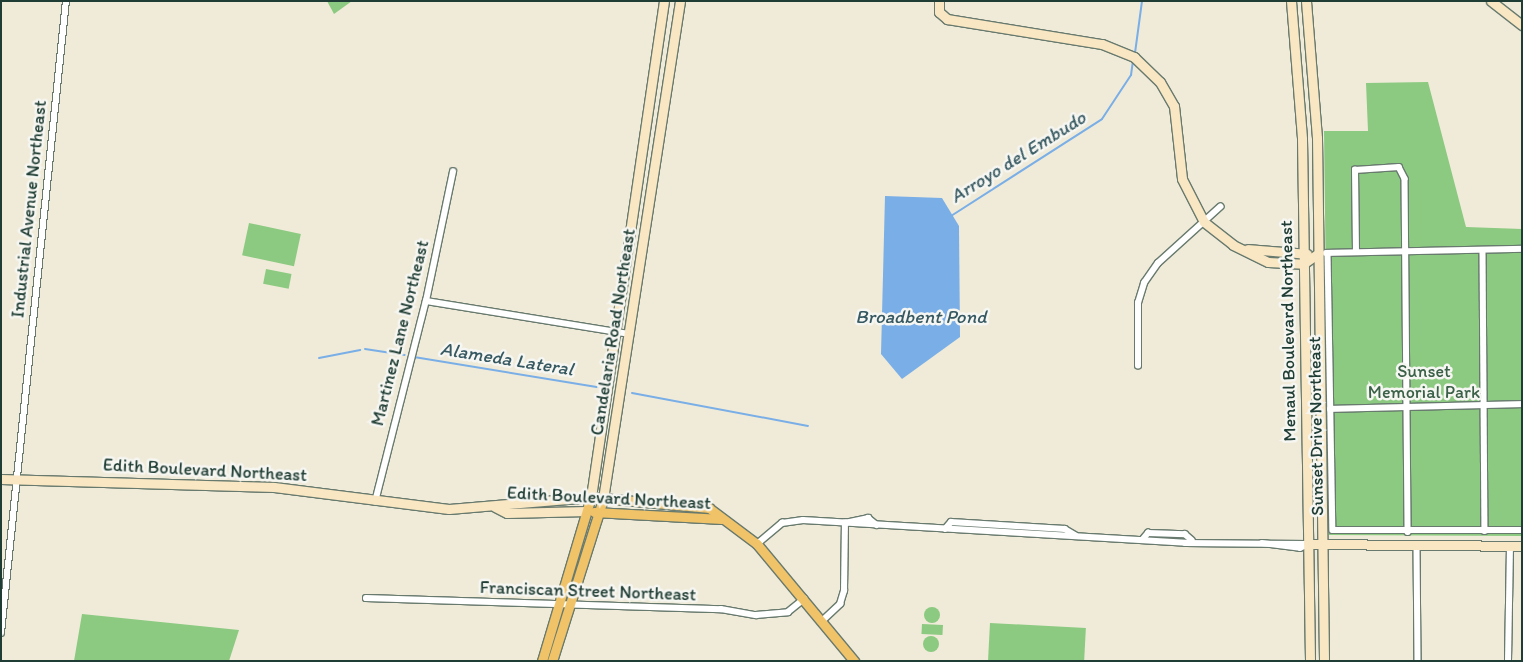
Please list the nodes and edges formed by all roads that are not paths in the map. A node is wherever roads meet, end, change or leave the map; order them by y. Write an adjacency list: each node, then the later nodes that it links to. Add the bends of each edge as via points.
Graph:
1 (66, 1): 27 (street, Industrial Avenue Northeast)
2 (664, 1): 19 (main road, Candelaria Road Northeast)
3 (680, 1): 20 (main road, Candelaria Road Northeast)
4 (939, 1): 11 (main road, via 939,12 946,19 1102,44 1143,64 1174,106 1182,179)
5 (1291, 1): 17 (main road, Menaul Boulevard Northeast, via 1302,139)
6 (1306, 1): 16 (main road, Menaul Boulevard Northeast)
7 (1491, 1): 8 (main road)
8 (1522, 24)
9 (453, 172): 18 (street, Martinez Lane Northeast)
10 (1220, 207): 11 (street)
11 (1204, 222): 17 (main road, via 1268,262); 21 (street, via 1149,274 1138,303)
12 (1522, 249): 13 (street)
13 (1483, 251): 15 (street); 23 (street)
14 (1356, 252): 15 (street); 15 (street, via 1355,170 1399,167 1403,171); 16 (street)
15 (1404, 252): 24 (street)
16 (1324, 253): 17 (main road); 25 (street, Sunset Drive Northeast); 41 (main road, Menaul Boulevard Northeast)
17 (1303, 259): 40 (main road, Menaul Boulevard Northeast)
18 (426, 301): 19 (street); 30 (street, Martinez Lane Northeast)
19 (615, 333): 20 (street); 28 (main road, Candelaria Road Northeast)
20 (630, 334): 29 (main road, Candelaria Road Northeast)
21 (1138, 366)
22 (1522, 404): 23 (street)
23 (1485, 405): 24 (street); 37 (street)
24 (1407, 406): 25 (street); 38 (street)
25 (1330, 409): 38 (street, Sunset Drive Northeast, via 1333,530)
26 (1, 479): 27 (main road, Edith Boulevard Northeast)
27 (16, 480): 30 (main road, Edith Boulevard Northeast, via 274,487); 50 (street, Industrial Avenue Northeast)
28 (591, 497): 29 (main road, Edith Boulevard Northeast); 31 (main road, Edith Boulevard Northeast, via 506,501); 32 (main road, Candelaria Road Northeast)
29 (603, 499): 33 (main road, Candelaria Road Northeast); 34 (main road, Edith Boulevard Northeast, via 684,502 709,508)
30 (375, 502): 31 (main road, Edith Boulevard Northeast, via 433,508)
31 (495, 507): 32 (main road, Edith Boulevard Northeast, via 507,512)
32 (587, 511): 33 (main road, Edith Boulevard Northeast); 47 (main road, Candelaria Road Northeast)
33 (599, 512): 34 (main road, Edith Boulevard Northeast); 48 (main road, Candelaria Road Northeast)
34 (722, 519): 39 (main road, Edith Boulevard Northeast)
35 (845, 522): 39 (street, via 790,520); 40 (street, via 868,518 877,525 945,529 951,522 1065,529 1076,536 1143,539 1148,533 1185,534 1192,540); 49 (street, via 844,591 840,604)
36 (1522, 530): 37 (street, Sunset Drive Northeast)
37 (1485, 531): 38 (street, Sunset Drive Northeast)
38 (1408, 532)
39 (757, 544): 46 (main road, Edith Boulevard Northeast)
40 (1308, 544): 41 (main road); 54 (main road, Menaul Boulevard Northeast)
41 (1322, 544): 42 (main road); 55 (main road, Menaul Boulevard Northeast)
42 (1417, 546): 43 (main road); 56 (street)
43 (1510, 546): 44 (main road); 57 (street)
44 (1522, 546)
45 (366, 598): 47 (street, Franciscan Street Northeast)
46 (804, 599): 48 (street, Franciscan Street Northeast, via 776,614); 49 (main road, Edith Boulevard Northeast)
47 (559, 606): 48 (street, Franciscan Street Northeast); 51 (main road, Candelaria Road Northeast)
48 (569, 607): 52 (main road, Candelaria Road Northeast)
49 (822, 621): 53 (main road, Edith Boulevard Northeast)
50 (1, 633)
51 (542, 661)
52 (552, 661)
53 (854, 661)
54 (1310, 661)
55 (1324, 661)
56 (1418, 661)
57 (1508, 661)

